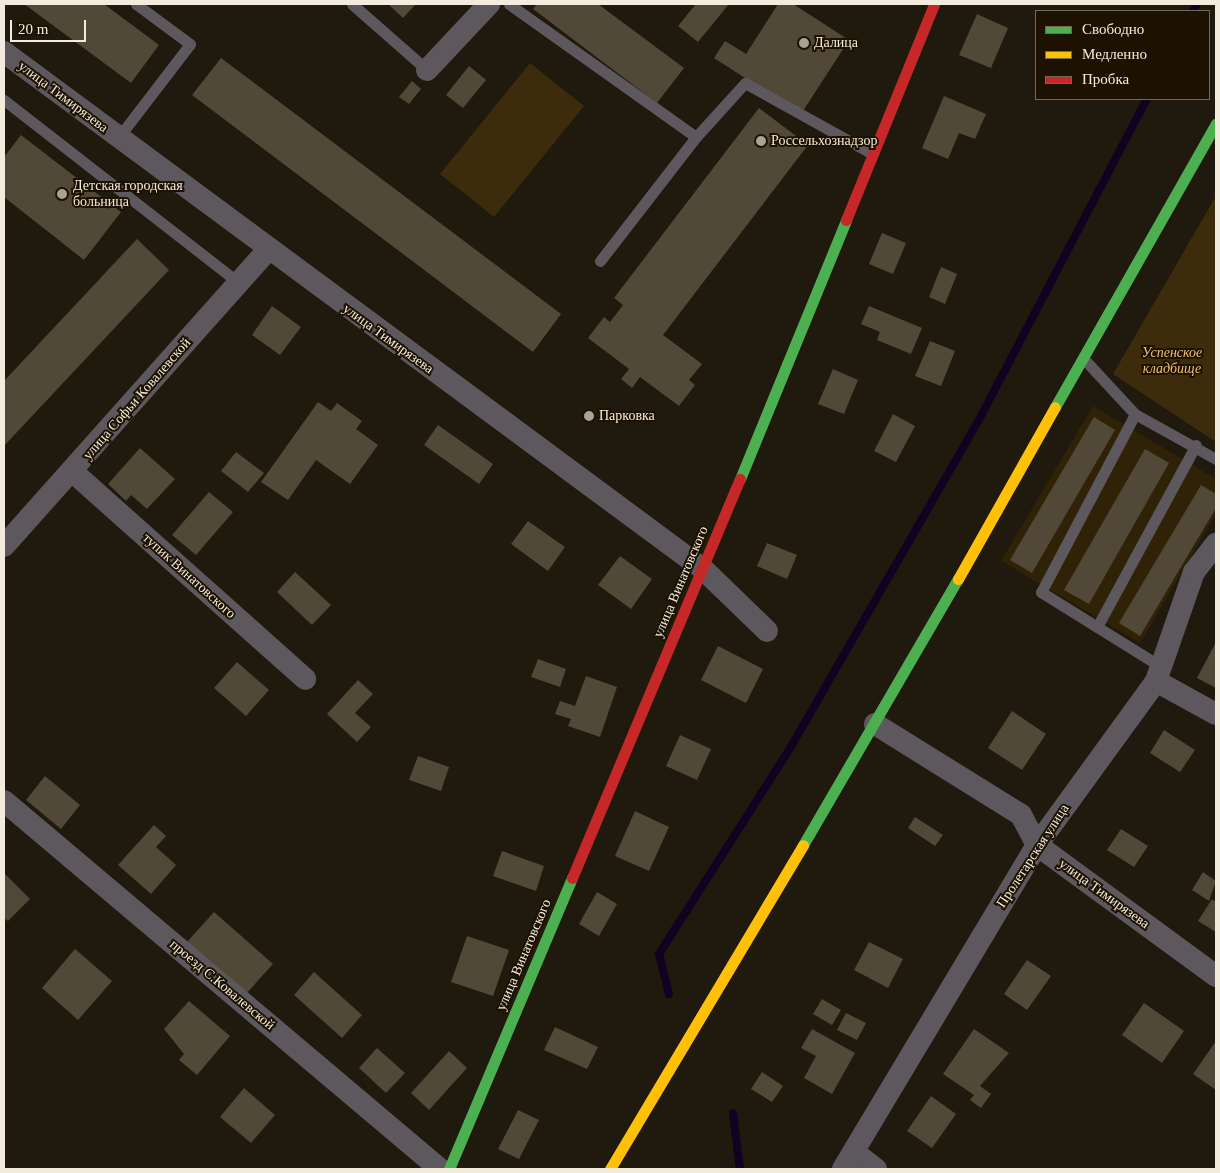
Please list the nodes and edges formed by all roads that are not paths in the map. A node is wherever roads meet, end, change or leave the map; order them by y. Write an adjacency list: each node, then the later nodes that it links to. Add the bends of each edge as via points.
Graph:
1 (136, 4): 11 (lane, via 190,44)
2 (352, 4): 7 (lane)
3 (489, 4): 7 (street)
4 (509, 4): 10 (lane)
5 (934, 4): 12 (street, улица Винатовского)
6 (4, 52): 11 (street, улица Тимирязева)
7 (427, 70)
8 (4, 100): 15 (lane)
9 (1216, 124): 16 (street)
10 (696, 137): 12 (lane, via 745,84); 14 (lane)
11 (118, 138): 13 (street, улица Тимирязева)
12 (870, 153): 23 (street, улица Винатовского)
13 (268, 250): 15 (street, улица Софьи Ковалевской); 23 (street, улица Тимирязева)
14 (600, 261)
15 (239, 283): 20 (street, улица Софьи Ковалевской)
16 (1084, 358): 17 (lane); 29 (street)
17 (1135, 414): 18 (lane); 24 (lane, via 1041,592)
18 (1196, 445): 19 (lane); 24 (lane)
19 (1216, 459)
20 (73, 472): 22 (street, улица Софьи Ковалевской); 27 (street, тупик Винатовского)
21 (1216, 544): 26 (street, Пролетарская улица, via 1194,572)
22 (4, 546)
23 (704, 569): 25 (street, улица Тимирязева); 35 (street, улица Винатовского)
24 (1097, 627): 26 (lane)
25 (767, 631)
26 (1158, 673): 28 (street); 31 (street, Пролетарская улица)
27 (305, 679)
28 (1216, 714)
29 (875, 724): 31 (street, улица Тимирязева, via 1021,815); 36 (street)
30 (4, 801): 34 (street, проезд С.Ковалевской)
31 (1037, 844): 32 (street, улица Тимирязева); 33 (street, Пролетарская улица)
32 (1216, 976)
33 (848, 1161): 37 (street)
34 (440, 1169)
35 (450, 1169)
36 (610, 1169)
37 (876, 1169)

